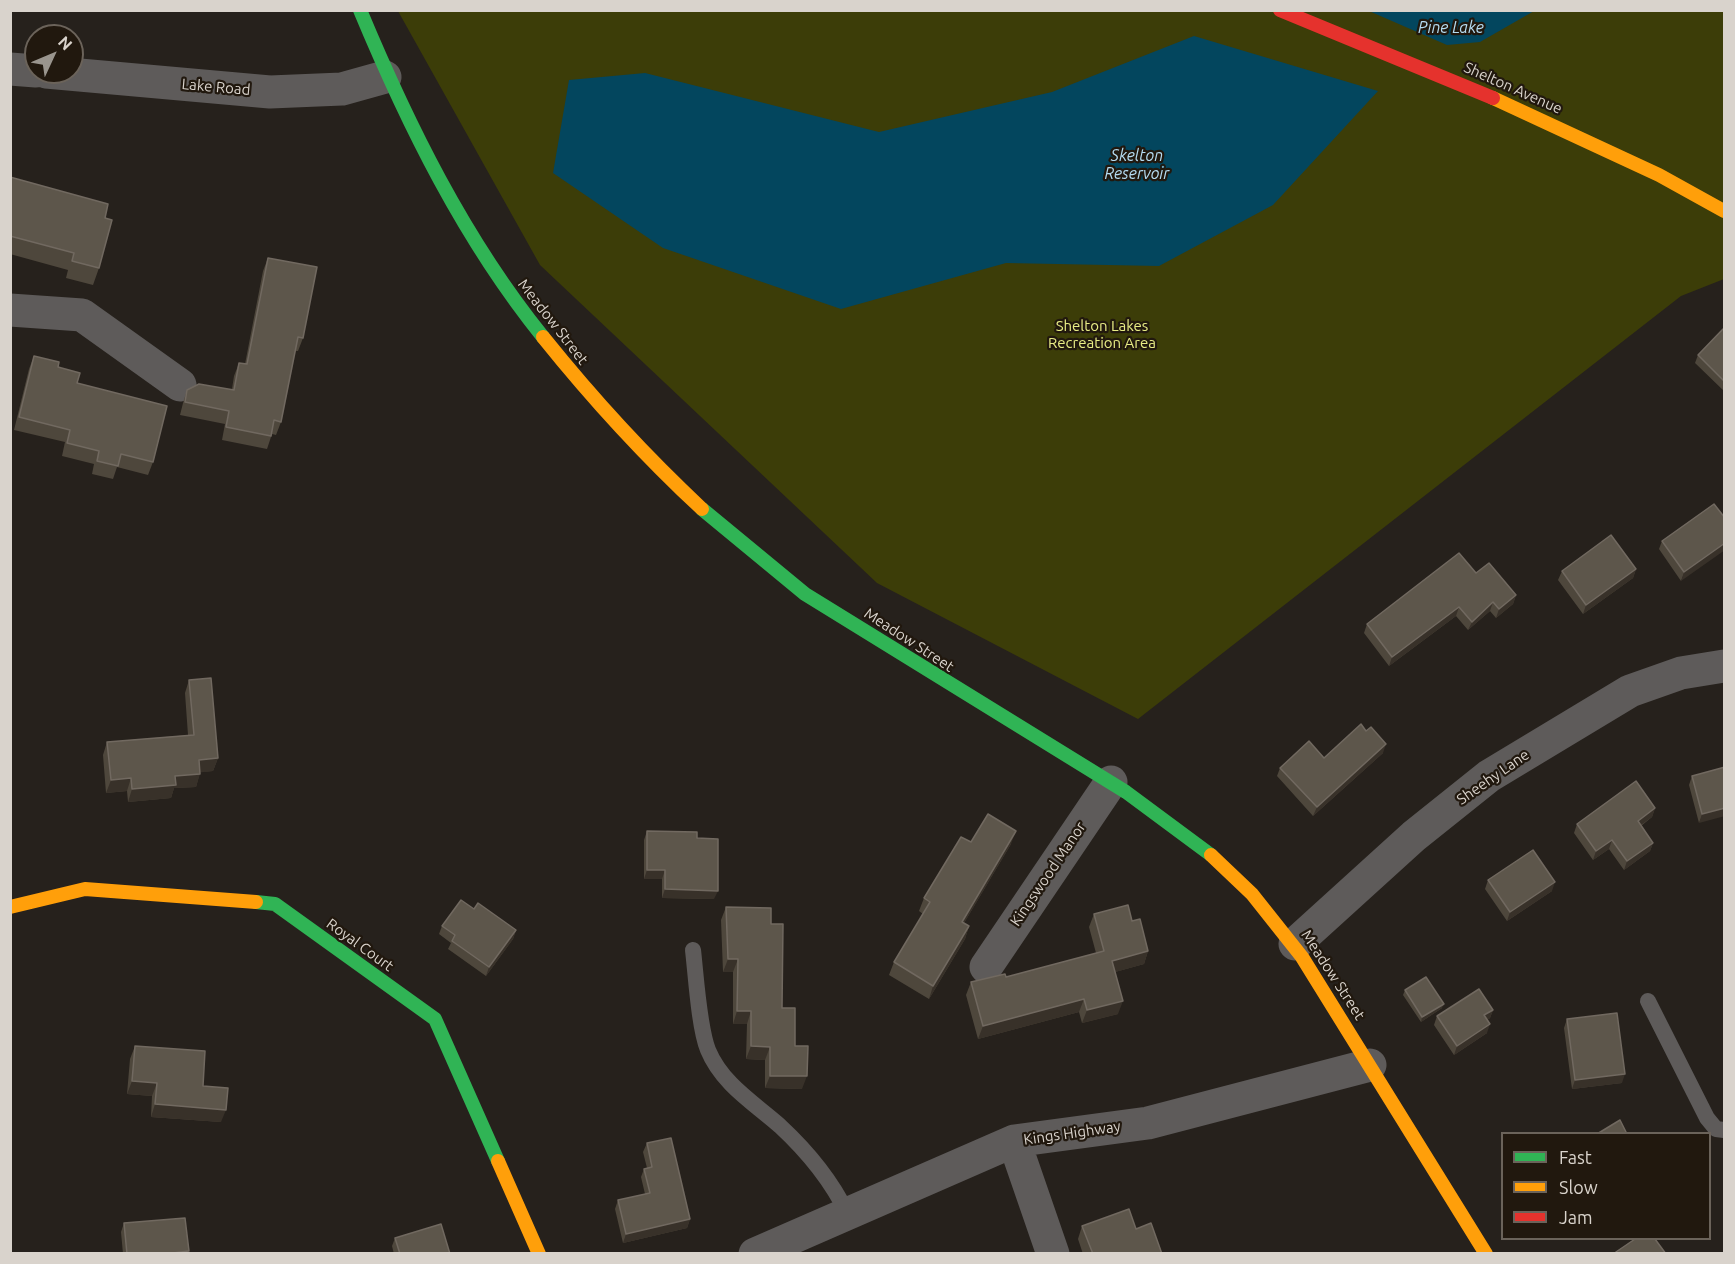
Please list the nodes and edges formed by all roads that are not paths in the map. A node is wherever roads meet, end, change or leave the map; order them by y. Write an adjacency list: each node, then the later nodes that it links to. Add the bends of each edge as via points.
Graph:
1 (360, 10): 4 (street, Meadow Street)
2 (1280, 10): 5 (street, Shelton Avenue, via 1534,115)
3 (84, 75): 4 (street, Lake Road, via 270,92 342,89)
4 (385, 77): 9 (street, Meadow Street, via 436,178 500,280 567,368 665,478 790,583 992,713)
5 (1725, 211)
6 (10, 310): 7 (street, via 82,315)
7 (180, 385)
8 (1725, 666): 11 (street, Sheehy Lane, via 1681,673 1630,691 1489,776 1414,836)
9 (1111, 782): 11 (street, Meadow Street, via 1181,829 1235,876); 13 (street, Kingswood Manor)
10 (10, 907): 19 (street, Royal Court, via 85,889 275,904 435,1019)
11 (1295, 944): 15 (street, Meadow Street)
12 (693, 950): 18 (lane, via 708,1049 724,1077 780,1126 822,1171)
13 (986, 967)
14 (1648, 1001): 16 (lane, via 1707,1118 1716,1129)
15 (1370, 1065): 17 (street, Kings Highway, via 1148,1123); 22 (street, Meadow Street)
16 (1725, 1130)
17 (1014, 1141): 18 (street, Kings Highway); 21 (street)
18 (847, 1213): 20 (street, Kings Highway)
19 (539, 1254)
20 (755, 1254)
21 (1053, 1254)
22 (1486, 1254)

